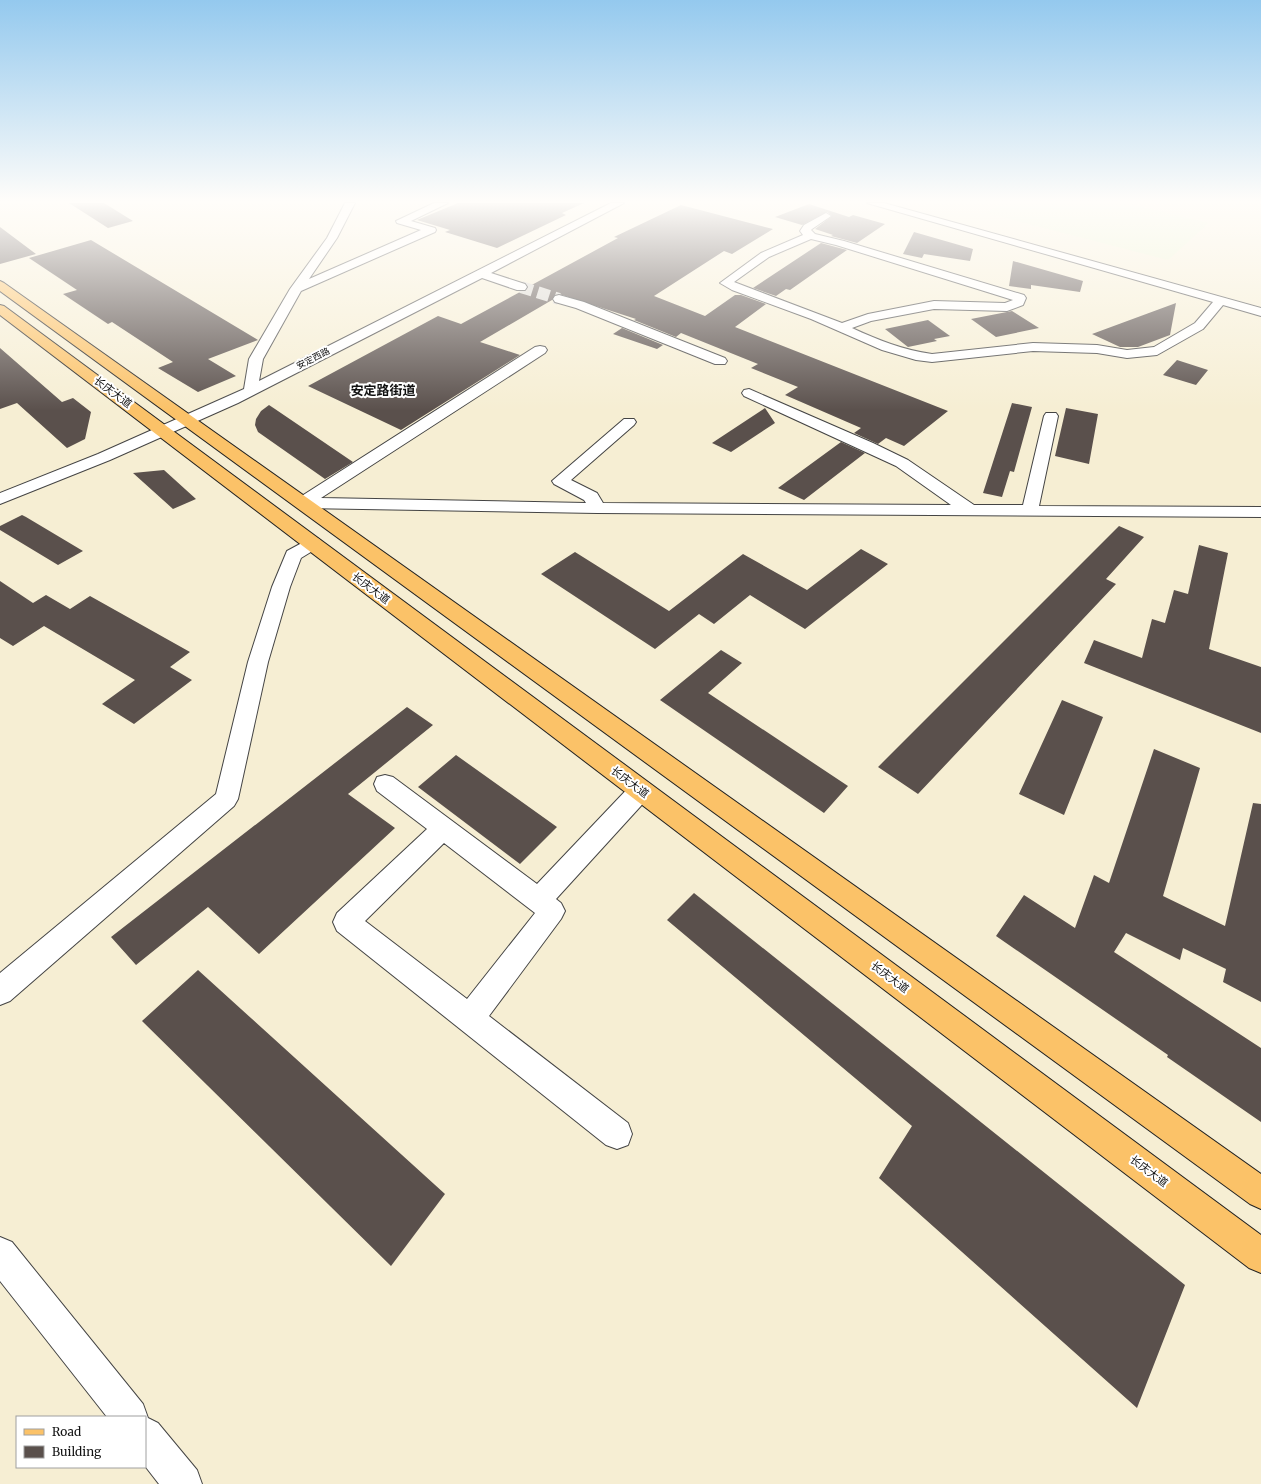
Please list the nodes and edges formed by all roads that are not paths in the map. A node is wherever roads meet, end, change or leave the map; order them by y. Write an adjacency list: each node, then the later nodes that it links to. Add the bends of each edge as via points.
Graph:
1 (308, 272): 11 (street)
2 (334, 272): 11 (street)
3 (474, 272): 20 (street, 安定西路)
4 (740, 272): 17 (street, via 726,282)
5 (937, 272): 17 (street, via 1020,298 1019,302 1007,307 934,305 868,318)
6 (1120, 272): 13 (street)
7 (1136, 272): 14 (street)
8 (480, 273): 10 (street); 20 (street, 安定西路)
9 (0, 285): 23 (main road, 长庆大道)
10 (521, 286)
11 (296, 289): 20 (street, via 256,359)
12 (559, 299): 19 (street)
13 (1220, 300): 16 (street); 17 (street, via 1199,326 1157,351 1142,354 1077,347 1033,346 932,358 916,357 887,349)
14 (1261, 307)
15 (0, 308): 25 (main road, 长庆大道)
16 (1261, 312)
17 (842, 327)
18 (540, 350): 27 (street)
19 (720, 361)
20 (252, 386): 23 (street, 安定西路)
21 (749, 393): 29 (street, via 902,463)
22 (1051, 416): 30 (street)
23 (185, 418): 25 (street, 安定西路); 27 (main road, 长庆大道)
24 (629, 422): 28 (street, via 560,481 591,497)
25 (161, 429): 26 (street, 安定西路); 32 (main road, 长庆大道)
26 (1, 497)
27 (303, 503): 28 (street); 40 (main road, 长庆大道)
28 (597, 508): 29 (street)
29 (968, 510): 30 (street)
30 (1030, 510): 31 (street)
31 (1261, 512)
32 (313, 544): 34 (main road, 长庆大道); 37 (street, via 292,556 281,587 258,662 226,799)
33 (385, 784): 35 (street)
34 (642, 790): 36 (street); 42 (main road, 长庆大道)
35 (444, 828): 36 (street); 38 (street, via 346,922)
36 (539, 900): 38 (street, via 552,911)
37 (0, 992)
38 (470, 1019): 39 (street)
39 (617, 1134)
40 (1261, 1194)
41 (0, 1254): 43 (street)
42 (1261, 1256)
43 (129, 1416)
44 (146, 1437): 45 (street)
45 (183, 1484)

